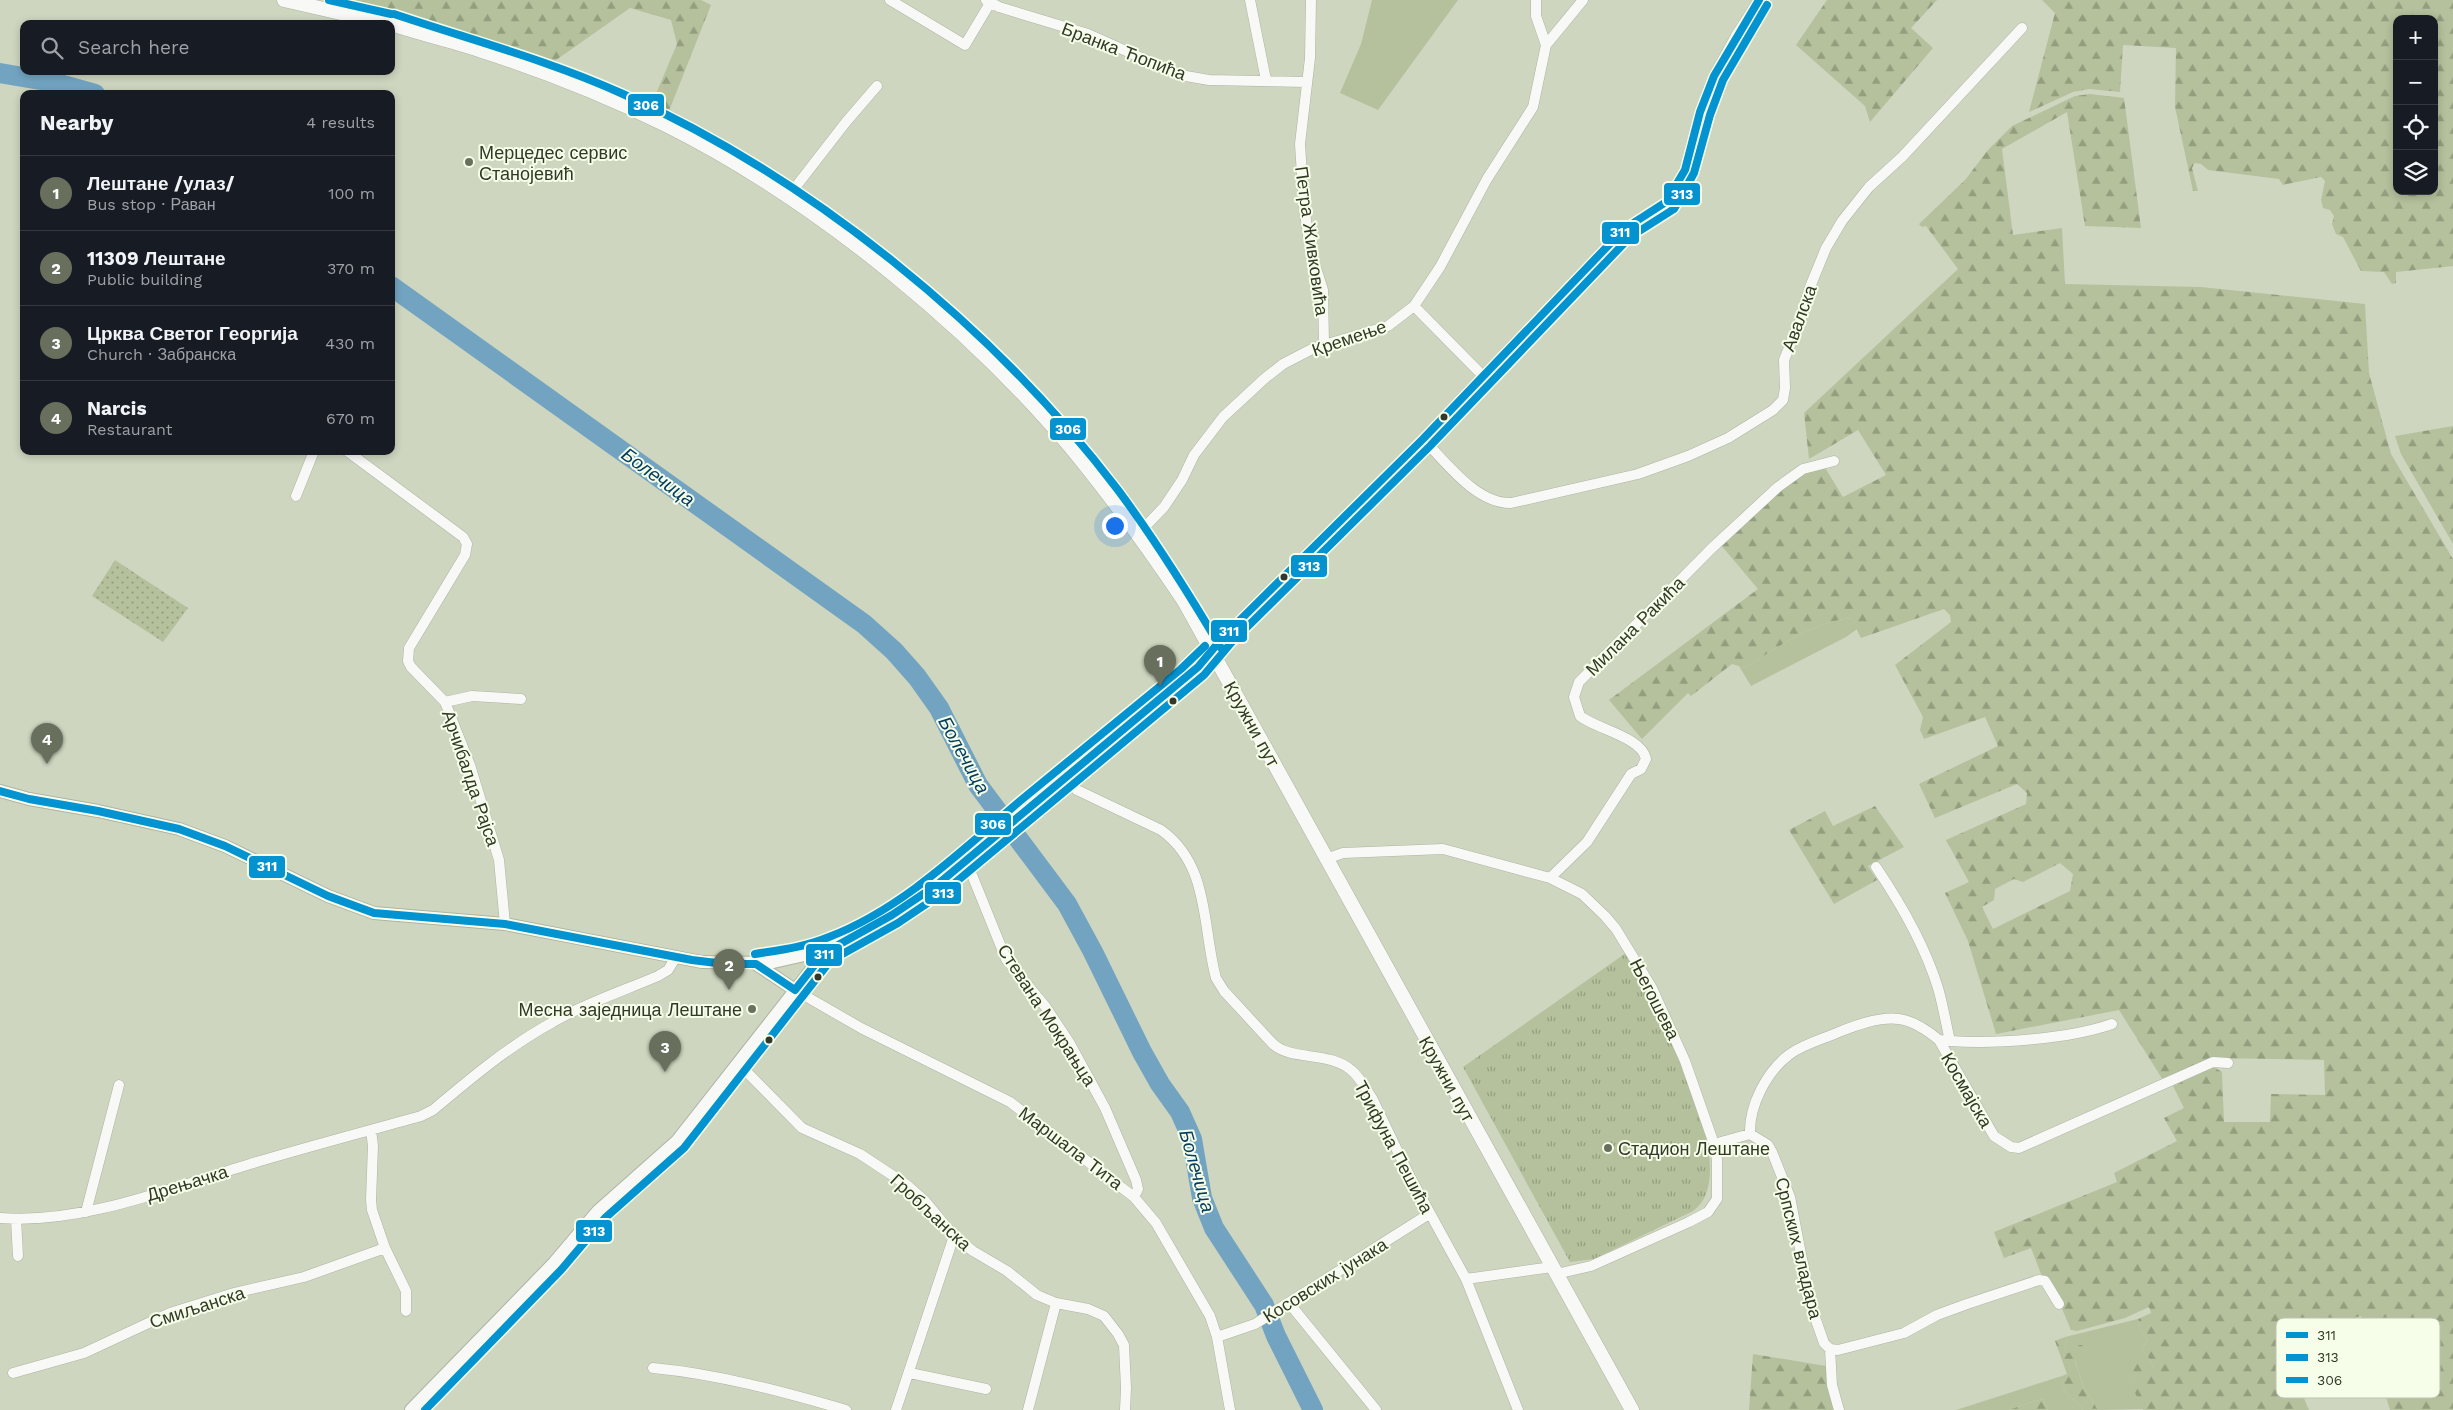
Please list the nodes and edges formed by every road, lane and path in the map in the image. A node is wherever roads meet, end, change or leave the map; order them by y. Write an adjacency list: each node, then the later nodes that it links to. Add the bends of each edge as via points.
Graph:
1 (284, 0): 9 (main road, Кружни пут)
2 (890, 0): 8 (street, via 965,45)
3 (1250, 0): 13 (street)
4 (1311, 0): 14 (street, Петра Живковића)
5 (1536, 0): 12 (street, Кремење, via 1536,16)
6 (1583, 0): 12 (street)
7 (1759, 0): 19 (street, via 1714,76 1700,112 1685,170 1666,202 1624,229)
8 (988, 2): 13 (street, Бранка Ћопића, via 1088,34 1180,75 1209,80)
9 (372, 20)
10 (395, 25): 16 (main road, Кружни пут, via 498,56 599,95 702,144)
11 (2022, 28): 20 (street, Авалска, via 1902,157 1869,187 1842,222 1826,248 1810,287 1784,360 1783,400 1773,410 1728,438 1638,474 1516,502 1496,502 1479,492)
12 (1546, 45): 17 (street, Кремење, via 1534,107 1487,179 1440,267)
13 (1266, 80): 14 (street)
14 (1307, 82): 18 (street, Петра Живковића, via 1300,144 1304,206 1310,248 1323,290)
15 (877, 86): 16 (street)
16 (787, 198): 25 (main road, Кружни пут, via 873,260 966,339 1057,433)
17 (1414, 306): 18 (street, Кремење, via 1388,326); 19 (street)
18 (1324, 344): 25 (street, Кремење, via 1283,364 1230,409 1194,455 1164,507)
19 (1484, 377): 20 (street)
20 (1423, 440): 26 (street, via 1224,636)
21 (312, 455): 24 (street)
22 (352, 455): 28 (street, Арчибалда Рајса, via 463,537 467,544 465,555 408,653 408,661 416,674)
23 (1834, 461): 34 (street, Милана Ракића, via 1803,469 1778,488 1712,548 1579,682 1574,697 1580,716 1642,749 1646,759 1641,768 1631,774 1587,842)
24 (296, 496)
25 (1138, 534): 26 (main road, Кружни пут, via 1184,601)
26 (1212, 653): 29 (street); 31 (main road, Кружни пут)
27 (521, 699): 28 (street, via 472,696)
28 (445, 702): 35 (street, Арчибалда Рајса, via 493,837 499,860)
29 (1066, 778): 32 (street); 51 (street, Трифуна Пешића, via 1077,790 1171,837 1200,884 1213,964 1220,984 1277,1048 1333,1060 1355,1074 1372,1098)
30 (0, 791): 35 (street, via 179,829 226,846 328,896 374,913)
31 (1326, 859): 34 (street, Његошева, via 1343,853 1443,849); 57 (main road, Кружни пут)
32 (966, 860): 36 (street, via 938,884 892,915); 49 (street, Стевана Мокрањца, via 1006,959 1045,1006 1069,1042 1105,1108 1136,1180 1138,1190)
33 (1876, 867): 42 (street, via 1918,940 1938,988)
34 (1550, 878): 48 (street, Његошева, via 1582,894 1616,929 1629,948 1669,1023)
35 (505, 924): 37 (street)
36 (831, 949): 38 (street, via 784,961); 39 (street)
37 (676, 957): 38 (street, via 702,962); 46 (street, Дрењачка, via 668,970 658,976 554,1021 528,1037 501,1054 426,1114)
38 (756, 964): 39 (street)
39 (795, 990): 43 (street); 49 (street, Маршала Тита, via 861,1028 1010,1102)
40 (2112, 1024): 42 (street, via 2084,1032 2028,1039 1979,1043)
41 (1939, 1040): 42 (street); 44 (street, Космајска, via 1994,1136 2011,1147 2019,1148 2213,1062); 47 (street, Космајска, via 1910,1022 1887,1019 1853,1026 1802,1048 1782,1062 1759,1093)
42 (1950, 1041)
43 (738, 1063): 54 (street, Гробљанска, via 807,1132 860,1154 907,1185); 69 (street, via 677,1141 598,1211 554,1263)
44 (2228, 1064)
45 (119, 1085): 50 (street)
46 (371, 1130): 50 (street, Дрењачка); 55 (street, via 371,1200)
47 (1750, 1134): 48 (street); 64 (street, Српских владара, via 1768,1145 1790,1197 1811,1306 1824,1343)
48 (1714, 1144): 57 (street, Његошева, via 1716,1199 1708,1212 1598,1263)
49 (1134, 1196): 63 (street, Маршала Тита, via 1168,1244 1210,1316)
50 (86, 1212): 53 (street, Дрењачка)
51 (1429, 1214): 58 (street, Трифуна Пешића); 60 (street, Косовских јунака)
52 (0, 1218): 53 (street, Дрењачка)
53 (16, 1219): 56 (street)
54 (954, 1236): 59 (street, Гробљанска, via 1037,1295); 67 (street)
55 (385, 1248): 62 (street, via 404,1285); 66 (street, Смиљанска, via 304,1277 234,1293 170,1313 84,1353)
56 (18, 1256)
57 (1554, 1271): 58 (street, Његошева); 77 (main road, Кружни пут)
58 (1466, 1279): 76 (street, Трифуна Пешића)
59 (1056, 1303): 72 (street); 73 (street, Гробљанска, via 1096,1312 1104,1316 1118,1334 1125,1351)
60 (1288, 1303): 63 (street, Косовских јунака, via 1250,1326); 75 (street)
61 (2059, 1304): 64 (street, via 2045,1281 2039,1280 1937,1315 1904,1333 1838,1350)
62 (406, 1311)
63 (1217, 1337): 74 (street, Маршала Тита)
64 (1830, 1349): 78 (street, Српских владара, via 1832,1385)
65 (653, 1368): 70 (street, via 740,1383)
66 (13, 1374)
67 (910, 1374): 68 (street); 71 (street)
68 (986, 1389)
69 (411, 1410)
70 (846, 1410)
71 (896, 1410)
72 (1028, 1410)
73 (1125, 1410)
74 (1230, 1410)
75 (1376, 1410)
76 (1518, 1410)
77 (1632, 1410)
78 (1838, 1410)

